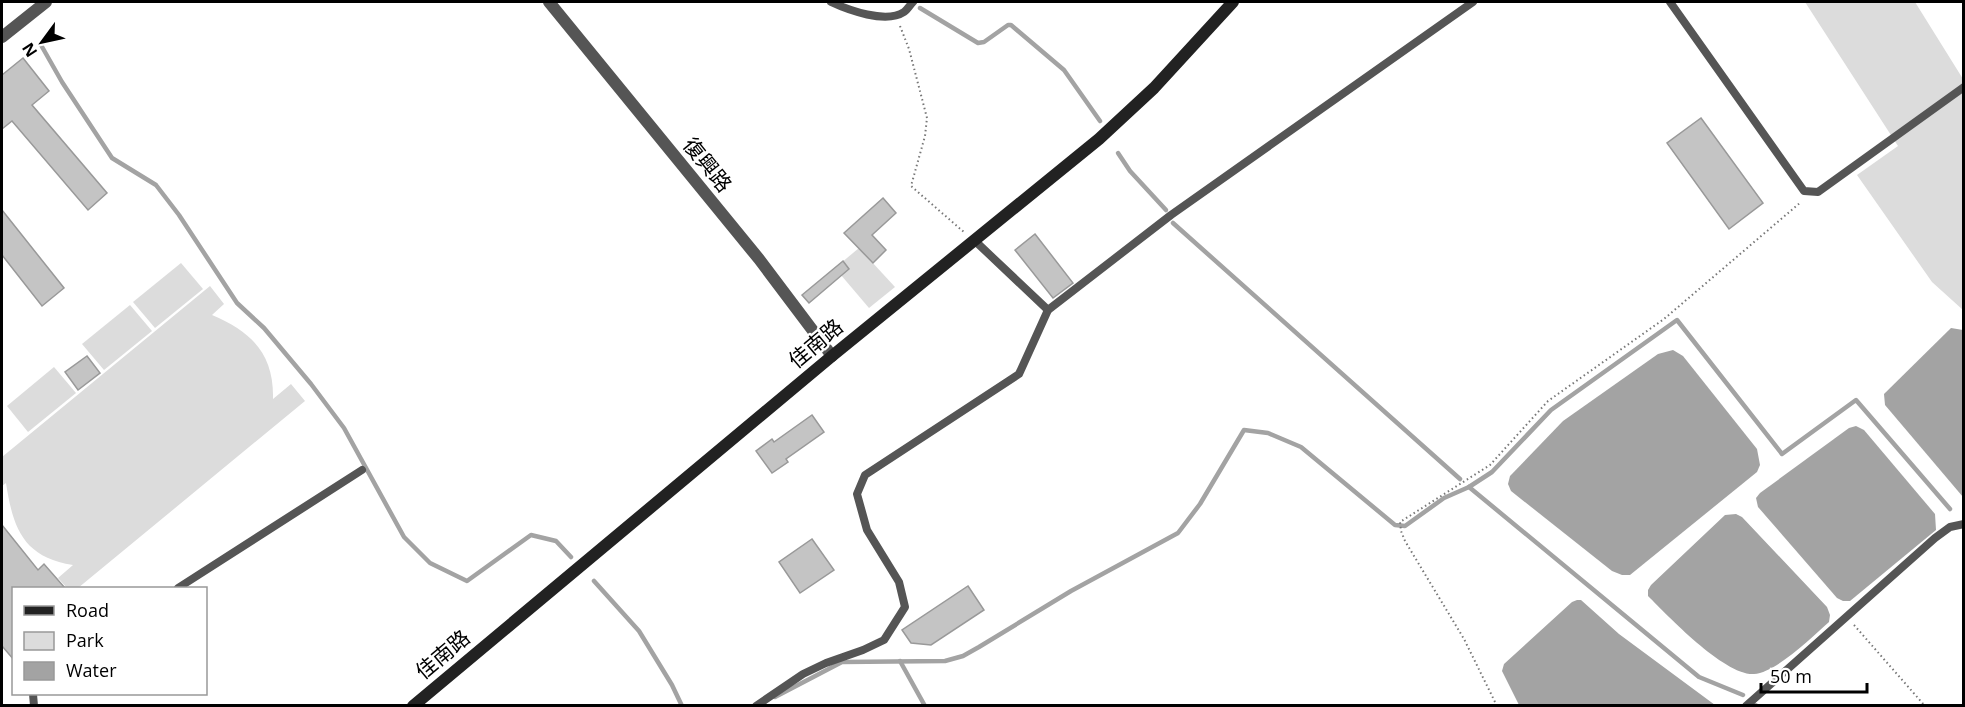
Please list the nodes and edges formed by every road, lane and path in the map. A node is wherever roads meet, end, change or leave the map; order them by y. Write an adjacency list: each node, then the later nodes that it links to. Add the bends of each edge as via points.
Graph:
1 (46, 2): 9 (street)
2 (549, 2): 14 (street, 復興路, via 759,259)
3 (831, 2): 8 (lane, via 850,11)
4 (913, 2): 8 (lane)
5 (1233, 2): 12 (street, 佳南路, via 1154,88 1099,139)
6 (1473, 2): 13 (lane, via 1171,214)
7 (1670, 2): 11 (lane, via 1804,191)
8 (896, 15): 12 (path, via 927,118 911,186)
9 (2, 38)
10 (1964, 87): 11 (lane, via 1818,192)
11 (1811, 191): 21 (path, via 1664,319 1548,401 1490,465 1400,522 1401,531)
12 (974, 240): 13 (lane); 14 (street, 佳南路)
13 (1048, 310): 20 (lane, via 1019,374 865,475 857,494 867,530 898,582 904,607 884,640 803,674)
14 (832, 356): 19 (street, 佳南路)
15 (362, 470): 17 (lane)
16 (1964, 525): 18 (lane, via 1950,526)
17 (180, 587)
18 (1847, 616): 22 (lane); 23 (path)
19 (413, 705)
20 (756, 705)
21 (1497, 705)
22 (1746, 705)
23 (1925, 705)

